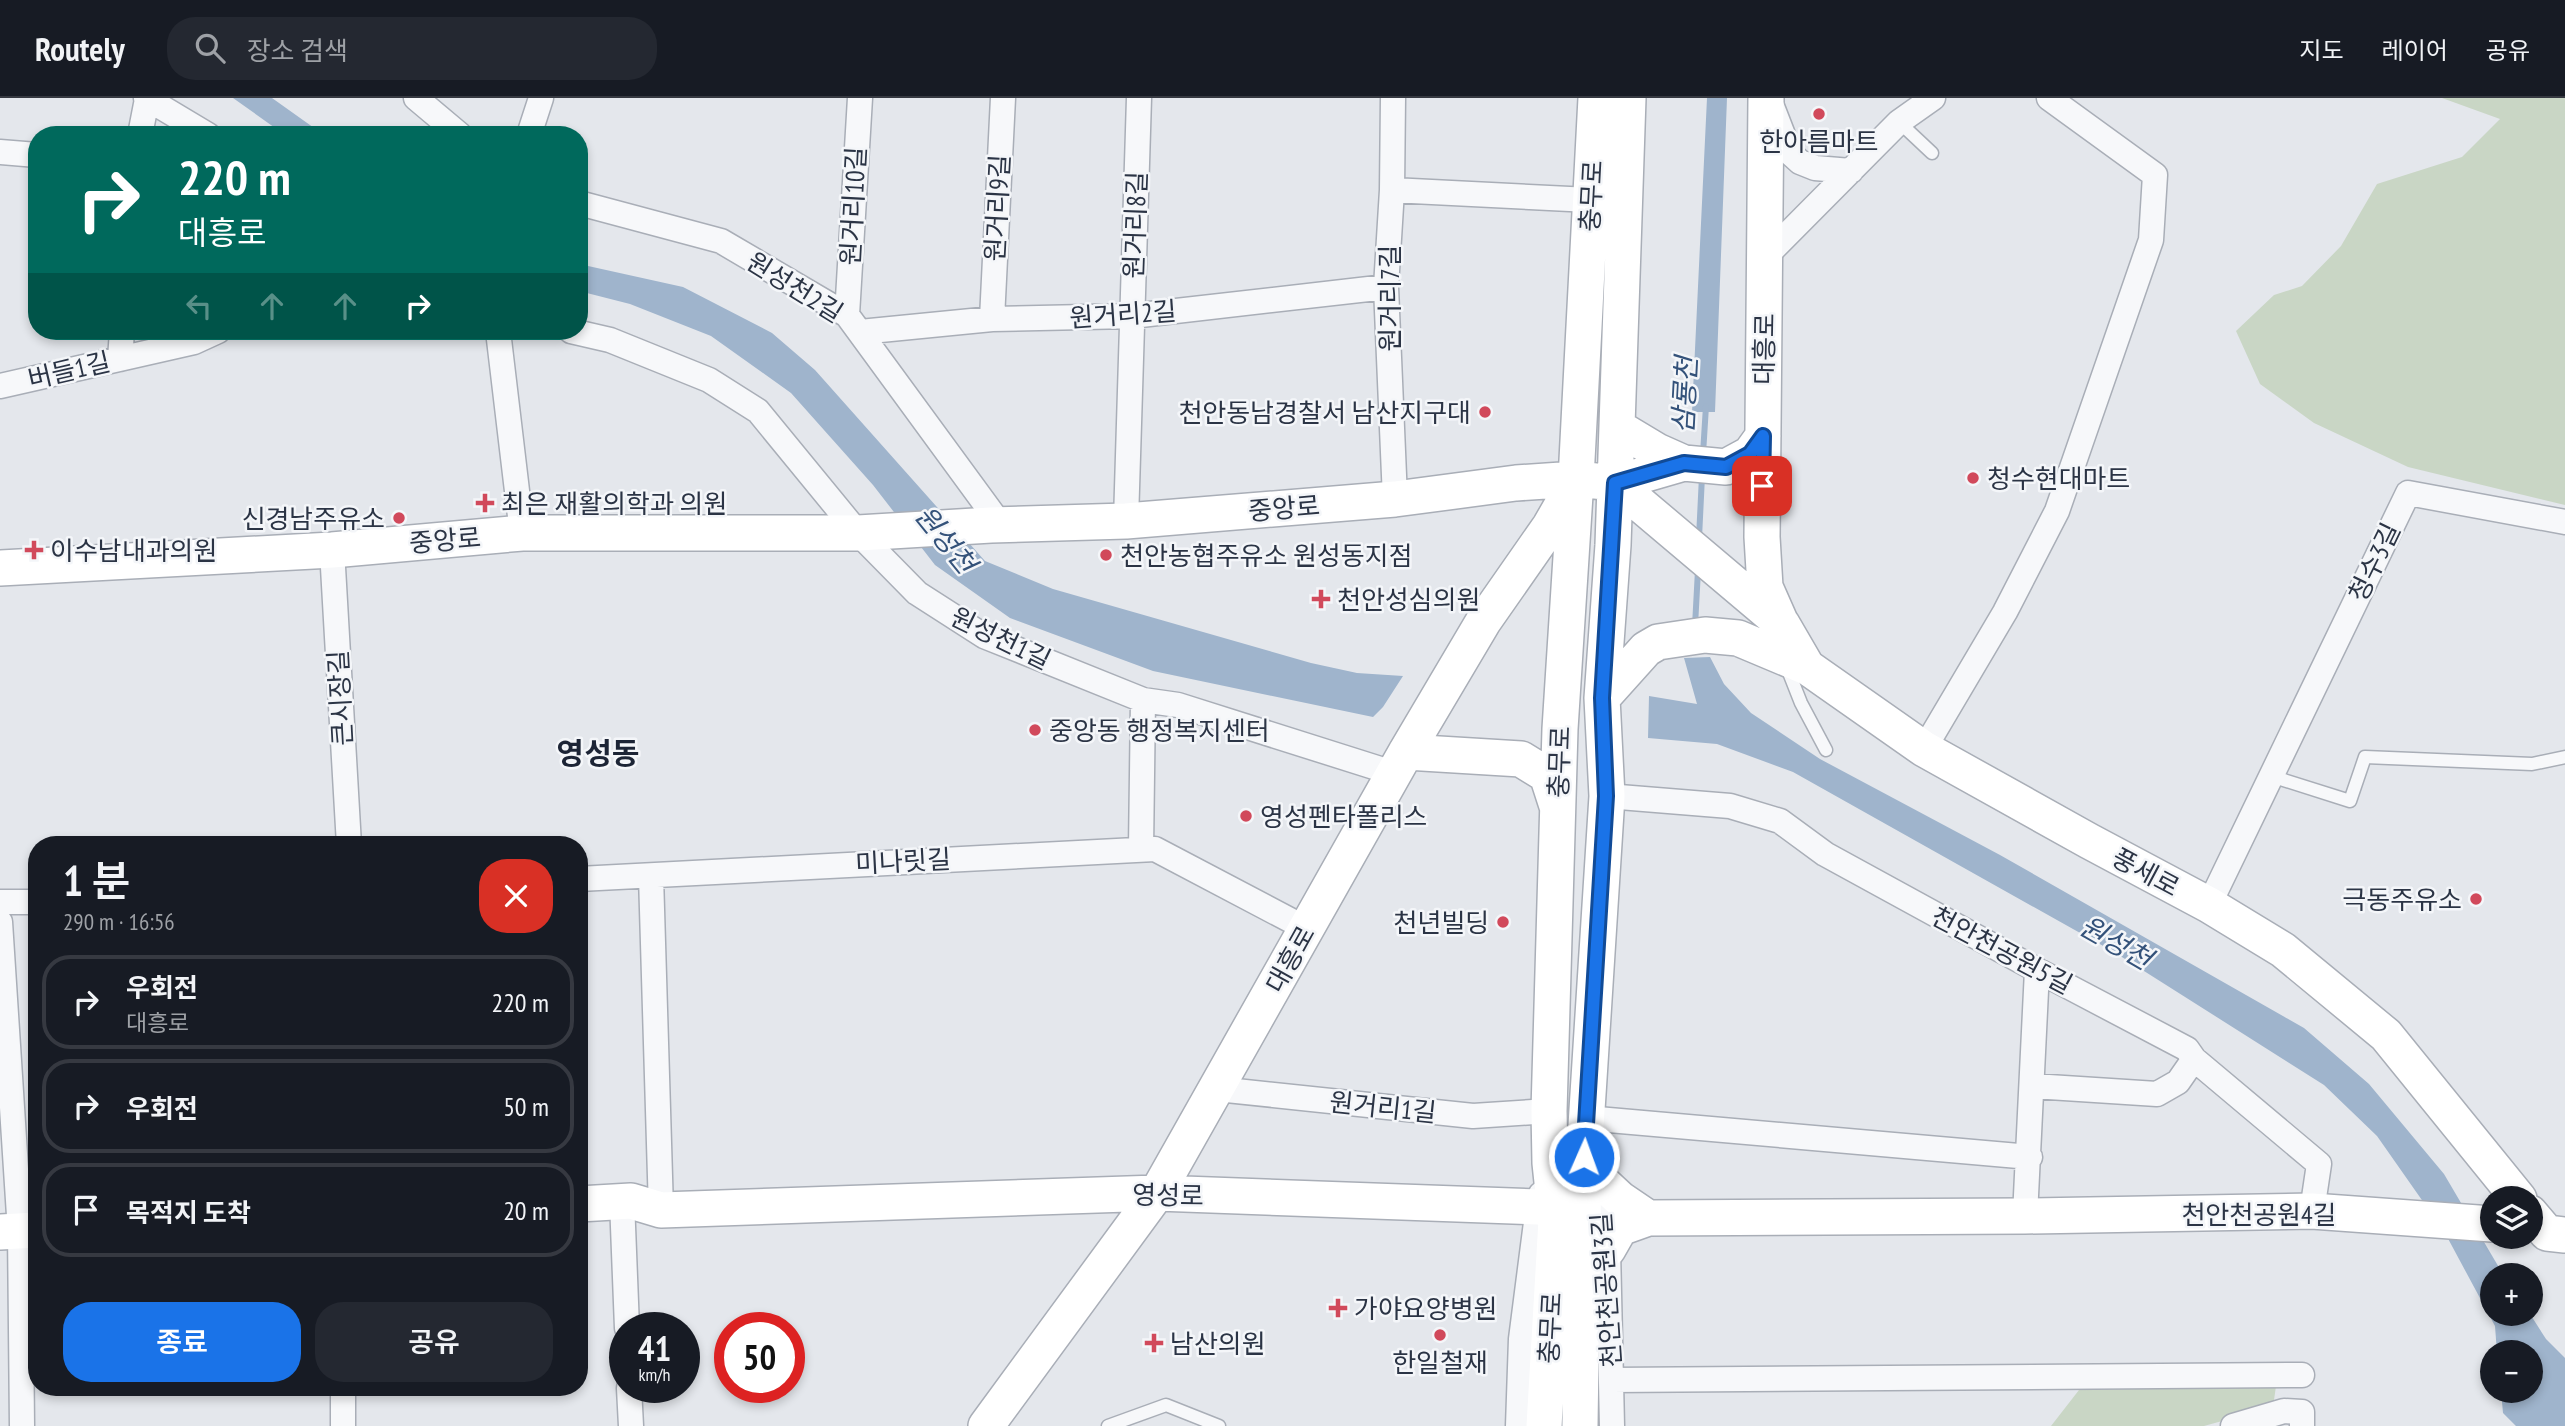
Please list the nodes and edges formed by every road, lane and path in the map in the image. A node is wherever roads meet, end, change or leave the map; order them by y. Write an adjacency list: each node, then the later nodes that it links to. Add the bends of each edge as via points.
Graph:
1 (416, 98): 16 (street)
2 (541, 98): 17 (street)
3 (860, 98): 29 (street, 원거리10길)
4 (1003, 98): 28 (street, 원거리9길)
5 (1139, 98): 27 (street, 원거리8길)
6 (1393, 98): 22 (street, 원거리7길)
7 (1596, 98): 23 (street, 충무로)
8 (1628, 98): 36 (street, 충무로)
9 (1767, 98): 21 (street, via 1790,153 1800,162); 25 (street, 대흥로)
10 (1933, 98): 13 (street)
11 (2049, 98): 53 (street, via 2155,175 2151,240 2057,511 2005,612)
12 (146, 99): 14 (street); 15 (street)
13 (1899, 122): 19 (lane); 21 (street)
14 (142, 126)
15 (192, 126)
16 (449, 126)
17 (531, 126)
18 (0, 152): 20 (street)
19 (1932, 153)
20 (28, 154)
21 (1851, 171): 25 (street)
22 (1392, 190): 23 (street); 26 (street, 원거리7길)
23 (1591, 200): 39 (street, 충무로)
24 (588, 205): 29 (street, 원성천2길, via 720,241)
25 (1765, 257): 37 (street, 대흥로)
26 (1386, 287): 27 (street, 원거리2길); 41 (street, 원거리7길)
27 (1132, 316): 28 (street, 원거리2길); 42 (street, 원거리8길)
28 (992, 319): 29 (street, 원거리2길)
29 (853, 323): 44 (street, 원성천2길)
30 (588, 335): 46 (street, 원성천1길, via 709,380 758,411)
31 (121, 340): 34 (street)
32 (198, 340): 34 (street, 버들1길)
33 (499, 340): 45 (street)
34 (120, 359): 35 (street, 버들1길)
35 (0, 386)
36 (1617, 427): 38 (street, 충무로); 38 (street)
37 (1763, 436): 38 (street, via 1750,454 1726,467 1684,463 1657,451); 50 (street, 대흥로, via 1765,587)
38 (1636, 467): 39 (street, 중앙로); 50 (street, 풍세로, via 1644,509 1740,587); 51 (street, 충무로)
39 (1576, 479): 40 (street, 중앙로); 48 (street, 대흥로); 59 (street, 충무로)
40 (1504, 485): 41 (street, 중앙로); 48 (street, via 1524,489 1542,506 1543,522)
41 (1395, 499): 42 (street, 중앙로)
42 (1126, 521): 44 (street, 중앙로)
43 (2565, 522): 57 (street, 청수3길, via 2408,493)
44 (996, 525): 46 (street, 중앙로)
45 (522, 533): 46 (street, 중앙로); 47 (street, 중앙로)
46 (874, 533): 52 (street, 원성천1길, via 917,593 984,636)
47 (332, 550): 49 (street, 중앙로); 60 (street, 큰시장길)
48 (1531, 553): 56 (street, 대흥로, via 1483,622)
49 (0, 568)
50 (1791, 649): 51 (street, via 1705,635 1658,642 1646,649); 53 (street, 풍세로); 54 (lane, via 1801,704)
51 (1602, 698): 58 (street, 충무로)
52 (1143, 701): 56 (street, 원성천1길, via 1178,705); 61 (street)
53 (1924, 748): 66 (street, 풍세로)
54 (1826, 750)
55 (2565, 757): 57 (lane, via 2532,764 2365,757 2350,801)
56 (1399, 763): 59 (street, via 1521,759 1547,775); 68 (street, 대흥로)
57 (2271, 776): 66 (street, 청수3길)
58 (1606, 796): 69 (street, 천안천공원5길, via 1730,806 1780,821 1825,854); 74 (street, 충무로)
59 (1558, 809): 73 (street, 충무로)
60 (348, 836)
61 (1148, 849): 62 (street, 미나릿길); 68 (street)
62 (651, 876): 63 (street, 미나릿길); 83 (street)
63 (588, 879)
64 (0, 902): 65 (street)
65 (28, 902)
66 (2209, 905): 78 (street, 풍세로, via 2283,950 2386,1035)
67 (0, 922): 88 (street)
68 (1307, 929): 72 (street, 대흥로)
69 (2037, 970): 70 (street, 천안천공원5길, via 2187,1049); 71 (street)
70 (2194, 1059): 71 (street, via 2178,1082 2157,1094); 84 (street, 천안천공원5길, via 2319,1164)
71 (2033, 1086): 75 (street)
72 (1217, 1089): 73 (street, 원거리1길, via 1473,1116); 79 (street, 대흥로)
73 (1549, 1111): 76 (street, 충무로)
74 (1586, 1118): 75 (street); 77 (street, 충무로)
75 (2030, 1157): 85 (street)
76 (1550, 1163): 82 (street); 102 (street, 충무로, via 1556,1220)
77 (1587, 1164): 86 (street, via 1620,1199); 89 (street, 천안천공원3길, via 1605,1216); 103 (street, 충무로)
78 (2508, 1186)
79 (1157, 1193): 82 (street, 영성로); 83 (street, 영성로); 98 (street, 대흥로)
80 (622, 1201): 81 (street, 영성로); 83 (street, 영성로); 90 (street)
81 (588, 1203)
82 (1538, 1207): 101 (street, via 1521,1339)
83 (661, 1210)
84 (2312, 1211): 85 (street, 천안천공원4길); 87 (street, 천안천공원4길)
85 (2025, 1216): 86 (street, 천안천공원4길)
86 (1648, 1218): 89 (street, via 1619,1228)
87 (2480, 1223)
88 (19, 1231): 95 (street)
89 (1608, 1250): 92 (street, 천안천공원3길)
90 (626, 1312)
91 (2302, 1375): 92 (street)
92 (1612, 1380): 104 (street, 천안천공원3길)
93 (343, 1396): 96 (street)
94 (630, 1403): 97 (street)
95 (22, 1426)
96 (343, 1426)
97 (631, 1426)
98 (986, 1426)
99 (1108, 1426): 100 (lane, via 1166,1405)
100 (1218, 1426)
101 (1518, 1426)
102 (1544, 1426)
103 (1580, 1426)
104 (1612, 1426)
105 (2233, 1426): 106 (street, via 2284,1411 2302,1412)
106 (2302, 1426)

